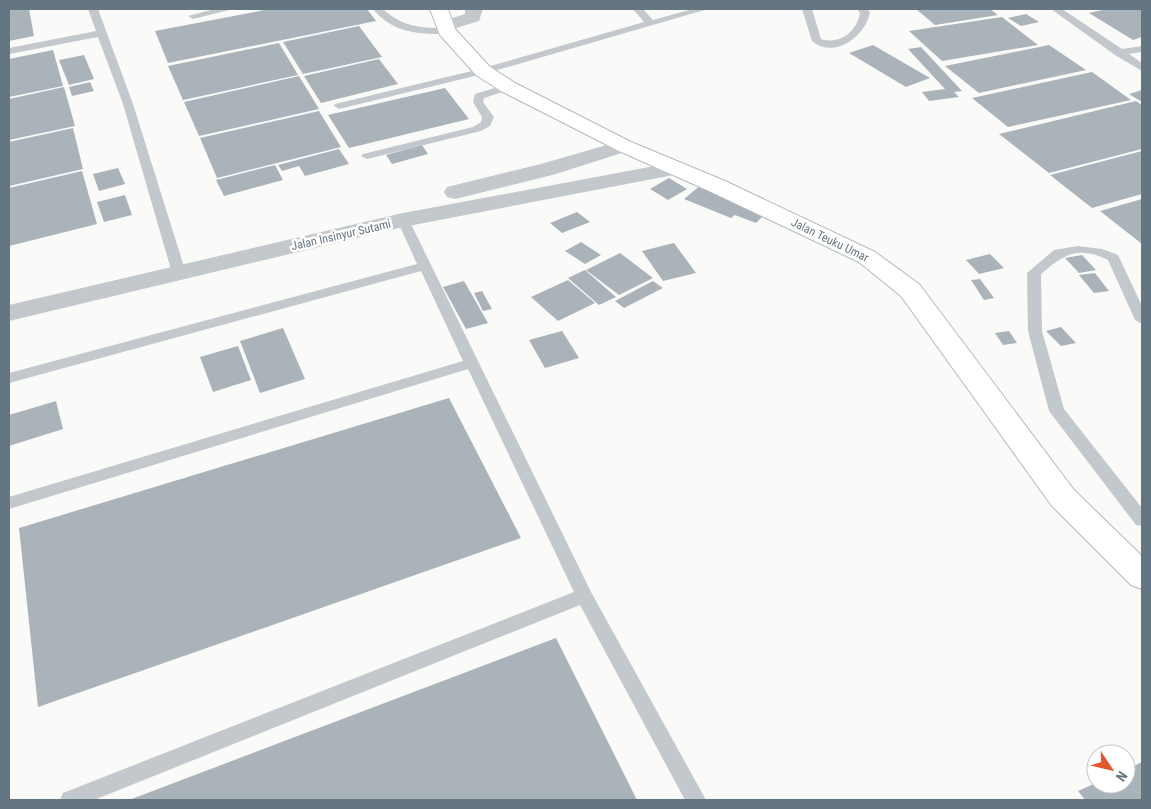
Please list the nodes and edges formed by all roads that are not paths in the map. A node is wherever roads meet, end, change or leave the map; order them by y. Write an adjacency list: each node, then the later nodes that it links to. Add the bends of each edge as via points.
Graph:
1 (93, 9): 13 (lane)
2 (228, 9): 10 (lane)
3 (378, 9): 11 (lane, via 396,26 413,31)
4 (474, 9): 11 (street, via 473,17)
5 (638, 9): 12 (lane)
6 (703, 9): 12 (lane)
7 (807, 9): 8 (lane, via 817,41 829,45 856,33 865,22)
8 (862, 9)
9 (1056, 9): 16 (lane)
10 (193, 16)
11 (443, 22): 18 (main road, Jalan Teuku Umar)
12 (651, 24): 18 (lane)
13 (101, 33): 15 (lane); 25 (lane, via 128,104)
14 (1142, 49): 16 (lane)
15 (9, 51)
16 (1119, 53): 17 (lane)
17 (1142, 68)
18 (483, 71): 19 (main road, Jalan Teuku Umar); 20 (lane)
19 (508, 87): 21 (main road, Jalan Teuku Umar); 22 (lane, via 479,96 478,102 488,117 486,124 477,129)
20 (339, 106)
21 (624, 146): 23 (main road, Jalan Teuku Umar); 25 (street, Jalan Insinyur Sutami, via 548,169)
22 (367, 156)
23 (676, 168): 24 (street, Jalan Insinyur Sutami); 34 (main road, Jalan Teuku Umar, via 867,257 910,290 1063,498)
24 (403, 220): 25 (street, Jalan Insinyur Sutami); 26 (lane)
25 (177, 266): 27 (street, Jalan Insinyur Sutami); 28 (street, Jalan Insinyur Sutami)
26 (424, 266): 30 (lane); 31 (lane)
27 (9, 298)
28 (9, 314)
29 (1142, 320): 33 (lane, via 1109,255 1092,250 1060,251 1034,273 1035,331 1057,411)
30 (472, 363): 32 (lane); 35 (lane)
31 (9, 378)
32 (9, 503)
33 (1142, 520)
34 (1142, 576)
35 (584, 596): 36 (lane); 37 (lane)
36 (70, 800)
37 (696, 800)

